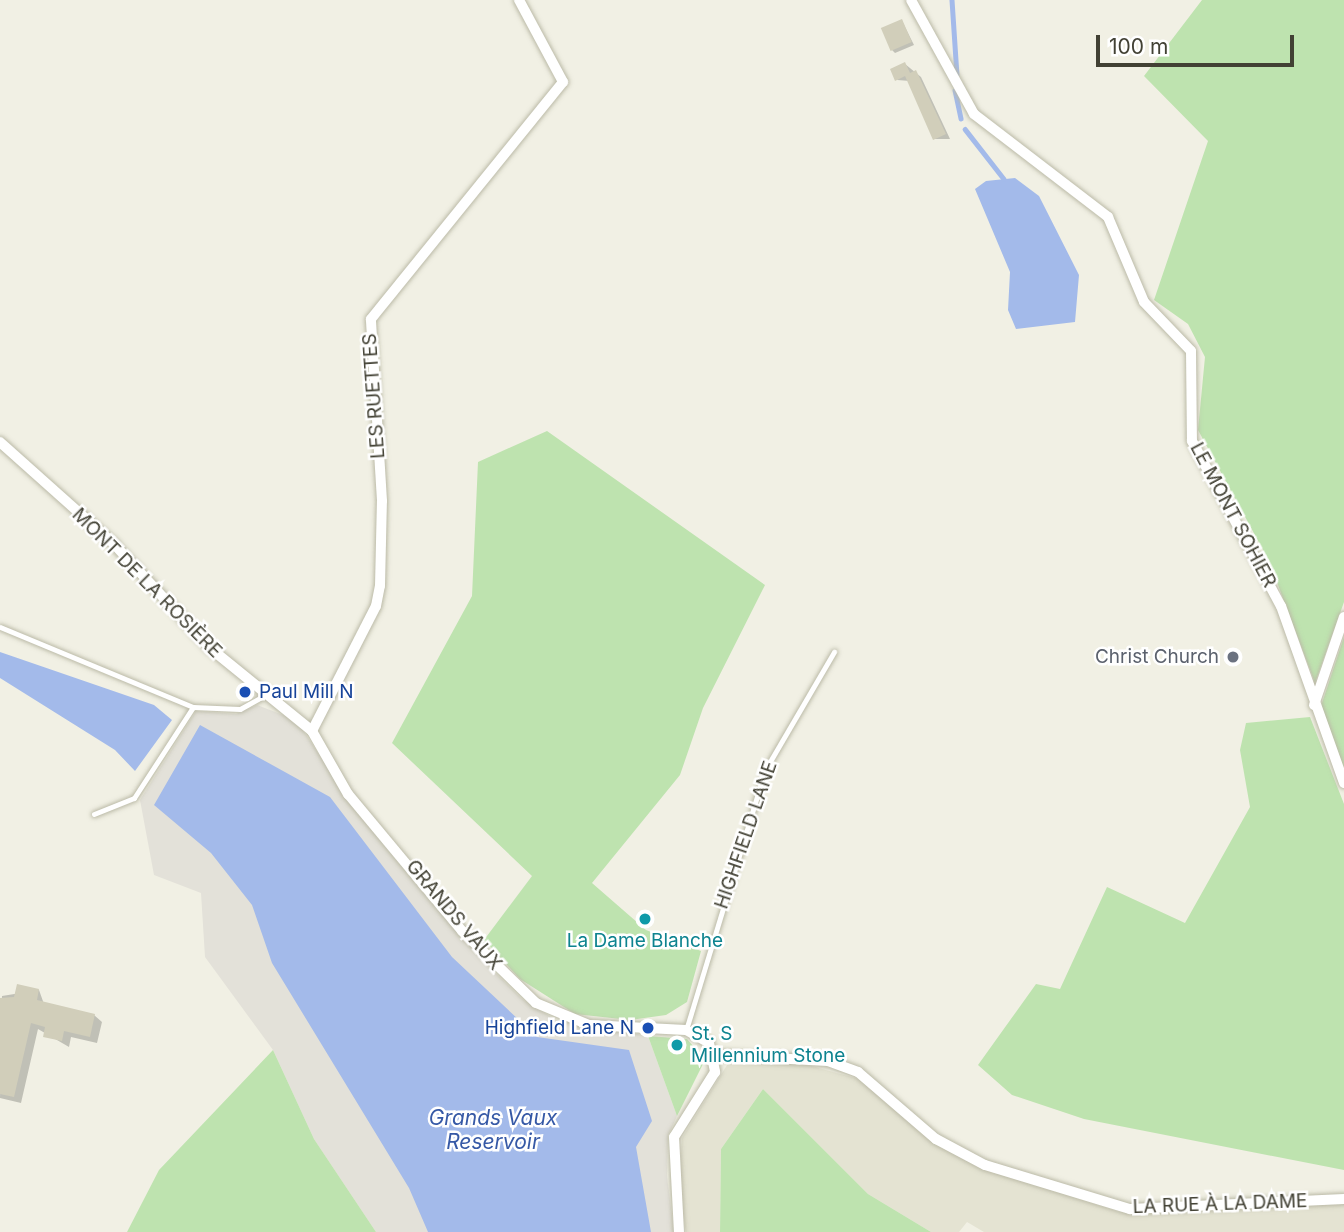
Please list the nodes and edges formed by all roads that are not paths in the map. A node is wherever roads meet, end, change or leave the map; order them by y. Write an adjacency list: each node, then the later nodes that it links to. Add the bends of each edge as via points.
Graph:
1 (519, 0): 10 (street, LES RUETTES, via 563,82 371,319 382,501 380,586 355,651)
2 (911, 0): 8 (street, LE MONT SOHIER, via 974,114 1108,217 1144,302 1191,351 1192,441 1281,606)
3 (0, 442): 7 (street, MONT DE LA ROSIÈRE, via 114,544)
4 (1344, 617): 8 (street)
5 (0, 628): 9 (lane)
6 (834, 652): 13 (lane, HIGHFIELD LANE, via 765,770)
7 (263, 696): 9 (lane, via 240,709); 10 (street, GRANDS VAUX)
8 (1314, 705): 11 (street, LE MONT SOHIER)
9 (193, 707): 12 (lane, via 134,798)
10 (312, 731): 13 (street, GRANDS VAUX, via 348,794 463,931 536,1003 589,1025)
11 (1344, 783)
12 (94, 814)
13 (686, 1030): 14 (street)
14 (716, 1055): 15 (street, LA RUE À LA DAME, via 828,1061 858,1072 936,1139 985,1165 1130,1209); 16 (street, via 715,1072 674,1137)
15 (1344, 1199)
16 (679, 1232)

